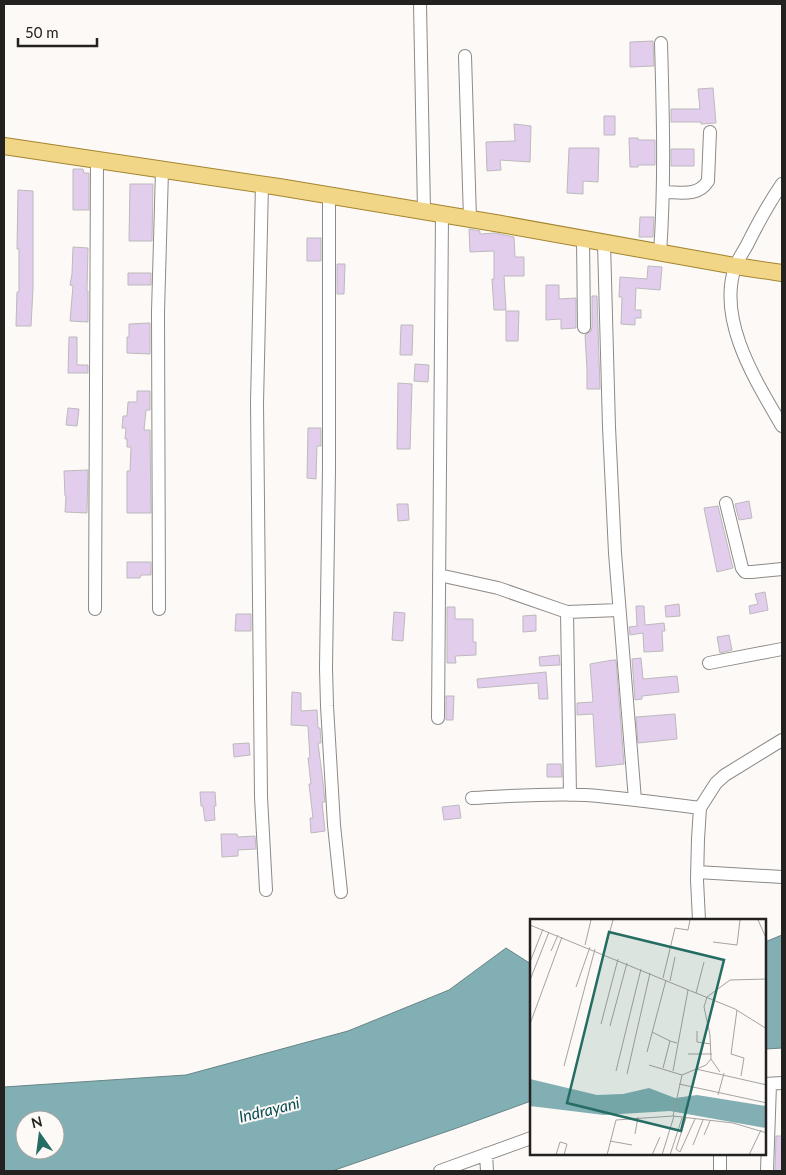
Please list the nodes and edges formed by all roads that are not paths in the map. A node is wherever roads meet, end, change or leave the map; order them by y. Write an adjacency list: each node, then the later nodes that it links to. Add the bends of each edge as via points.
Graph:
1 (420, 4): 12 (street)
2 (661, 43): 10 (street)
3 (465, 56): 14 (street)
4 (710, 132): 10 (street, via 708,181 700,190 693,192)
5 (4, 146): 6 (main road)
6 (97, 160): 7 (main road); 25 (street)
7 (162, 170): 8 (main road); 26 (street, via 158,312)
8 (262, 184): 11 (main road); 39 (street, via 257,412 261,797)
9 (782, 184): 18 (street)
10 (664, 192): 17 (street)
11 (329, 195): 12 (main road); 40 (street, via 326,668 330,777)
12 (424, 211): 13 (main road)
13 (442, 214): 14 (main road); 24 (street)
14 (470, 219): 15 (main road)
15 (583, 239): 16 (main road); 20 (street)
16 (604, 243): 17 (main road); 27 (street, via 608,428)
17 (660, 253): 18 (main road)
18 (736, 266): 19 (main road); 21 (street, via 730,290 732,319 748,362)
19 (782, 273)
20 (584, 326)
21 (782, 426)
22 (726, 502): 23 (street, via 745,572)
23 (782, 569)
24 (439, 575): 28 (street, via 498,588); 31 (street)
25 (95, 609)
26 (159, 609)
27 (619, 610): 28 (street); 35 (street)
28 (567, 612): 33 (street)
29 (782, 649): 30 (street)
30 (709, 663)
31 (438, 718)
32 (779, 743): 36 (street, via 725,775)
33 (570, 795): 34 (street); 35 (street)
34 (472, 798)
35 (635, 800): 36 (street)
36 (700, 808): 37 (street)
37 (697, 876): 38 (street); 41 (street)
38 (782, 877)
39 (266, 890)
40 (341, 892)
41 (698, 919)
42 (772, 1084): 49 (street)
43 (530, 1138): 44 (street)
44 (486, 1154): 46 (street); 47 (street)
45 (720, 1155): 48 (street)
46 (440, 1171)
47 (487, 1171)
48 (720, 1171)
49 (767, 1171)

